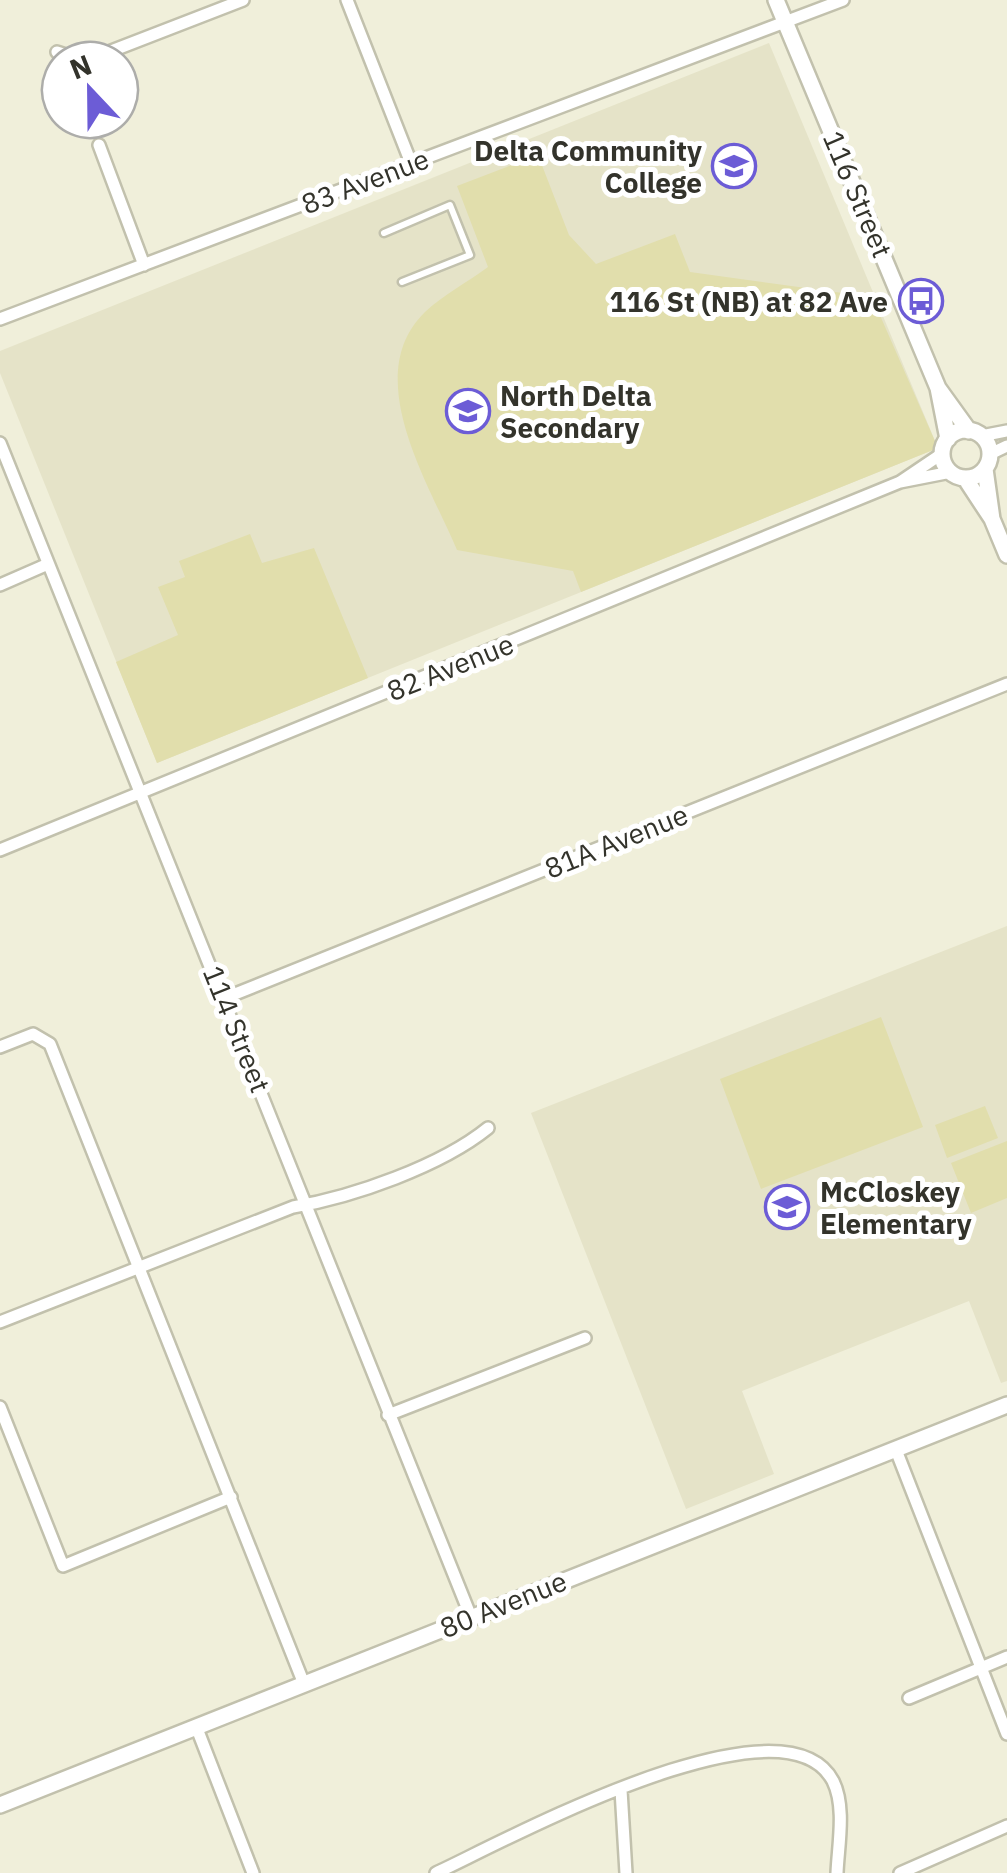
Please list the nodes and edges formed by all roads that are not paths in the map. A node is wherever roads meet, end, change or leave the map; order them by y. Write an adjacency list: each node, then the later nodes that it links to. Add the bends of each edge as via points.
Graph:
1 (243, 0): 6 (street)
2 (346, 0): 8 (street)
3 (776, 0): 5 (street, 116 Street)
4 (842, 0): 5 (street, 83 Avenue)
5 (786, 22): 8 (street, 83 Avenue); 13 (street, 116 Street)
6 (138, 40)
7 (99, 146): 10 (street)
8 (411, 163): 10 (street, 83 Avenue)
9 (384, 232): 11 (lane, via 450,205 470,255)
10 (144, 265): 12 (street, 83 Avenue)
11 (402, 282)
12 (0, 320)
13 (938, 388): 15 (street, 116 Street); 17 (street, 116 Street)
14 (1007, 431): 15 (street)
15 (975, 433): 17 (street); 19 (street, 116 Street)
16 (0, 443): 24 (street, 114 Street)
17 (945, 446): 20 (street, 116 Street); 21 (street, 82 Avenue)
18 (1007, 446): 19 (street)
19 (988, 462): 20 (street); 22 (street)
20 (958, 475): 21 (street, 82 Avenue); 22 (street)
21 (900, 482): 27 (street, 82 Avenue)
22 (992, 519): 23 (street)
23 (1007, 555)
24 (48, 564): 25 (street); 27 (street, 114 Street)
25 (0, 584)
26 (1007, 684): 29 (street, 81A Avenue)
27 (141, 792): 28 (street, 82 Avenue); 29 (street, 114 Street)
28 (0, 850)
29 (225, 998): 32 (street, 114 Street)
30 (0, 1046): 33 (street, via 33,1034 50,1044)
31 (488, 1128): 32 (street, via 462,1149)
32 (307, 1205): 33 (street); 38 (street, 114 Street)
33 (139, 1268): 34 (street); 40 (street)
34 (0, 1322)
35 (585, 1338): 38 (street)
36 (1007, 1405): 39 (street, 80 Avenue)
37 (0, 1407): 40 (street, via 62,1566)
38 (388, 1415): 41 (street, 114 Street)
39 (896, 1450): 41 (street, 80 Avenue); 43 (street)
40 (231, 1498): 44 (street)
41 (471, 1617): 44 (street, 80 Avenue)
42 (1007, 1656): 43 (street)
43 (981, 1667): 45 (street); 47 (street)
44 (304, 1684): 46 (street, 80 Avenue)
45 (909, 1698)
46 (196, 1726): 49 (street, 80 Avenue); 51 (street)
47 (1007, 1734)
48 (621, 1790): 52 (street); 53 (street); 54 (street, via 724,1754 793,1752 820,1765 834,1782)
49 (0, 1805)
50 (1007, 1826): 55 (street)
51 (253, 1873)
52 (437, 1873)
53 (626, 1873)
54 (837, 1873)
55 (900, 1873)

